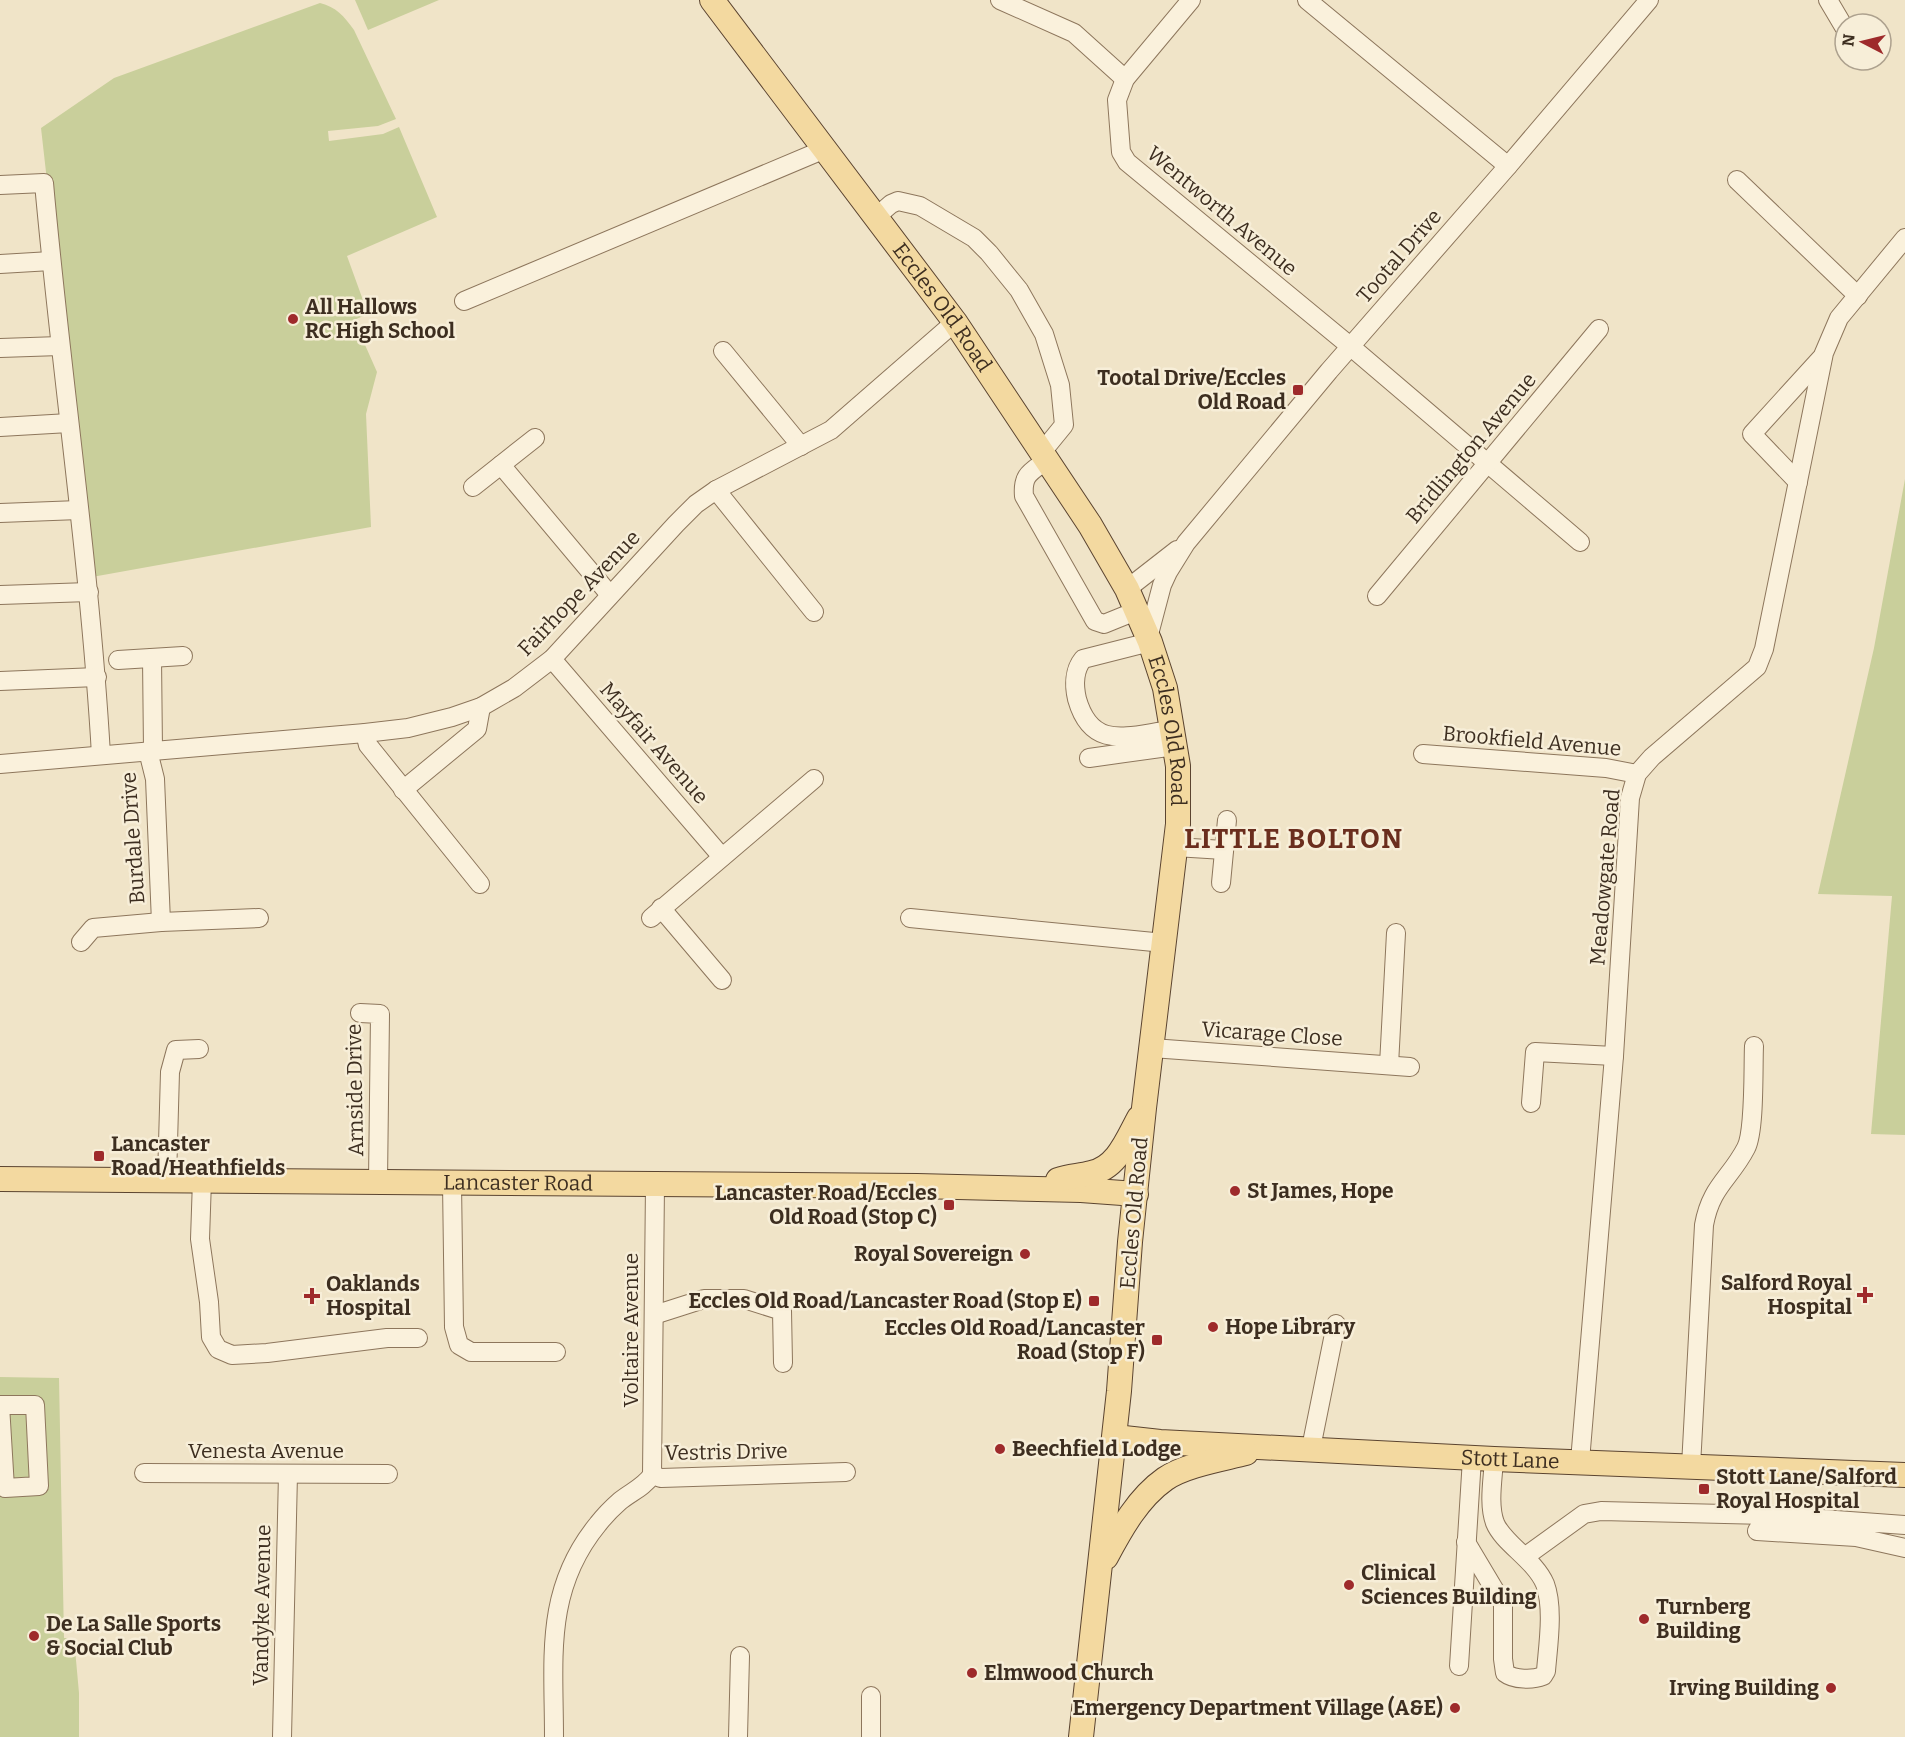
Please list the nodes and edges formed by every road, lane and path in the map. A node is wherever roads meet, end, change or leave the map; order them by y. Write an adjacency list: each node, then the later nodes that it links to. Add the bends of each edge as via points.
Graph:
1 (1000, 0): 6 (street, via 1074,33)
2 (1191, 0): 6 (street, Wentworth Avenue)
3 (1306, 0): 8 (street)
4 (1649, 0): 8 (street, Tootal Drive)
5 (718, 2): 7 (main road, Eccles Old Road)
6 (1125, 79): 20 (street, Wentworth Avenue, via 1117,100 1121,152 1127,162)
7 (825, 149): 11 (main road, Eccles Old Road); 16 (street)
8 (1508, 166): 20 (street, Tootal Drive)
9 (1737, 180): 15 (street)
10 (0, 185): 13 (street, via 44,183)
11 (876, 218): 17 (main road, Eccles Old Road); 28 (street, via 898,201 920,206 974,238 1019,290 1044,334 1060,385 1064,425)
12 (1905, 238): 15 (street, Meadowgate Road)
13 (51, 261): 14 (street); 19 (street)
14 (0, 264)
15 (1858, 296): 23 (street, Meadowgate Road, via 1839,318)
16 (464, 301)
17 (955, 322): 27 (street, Fairhope Avenue, via 831,430); 28 (main road, Eccles Old Road)
18 (1599, 329): 29 (street, Bridlington Avenue)
19 (60, 346): 21 (street); 24 (street)
20 (1350, 346): 29 (street, Wentworth Avenue); 37 (street, Tootal Drive)
21 (0, 348)
22 (723, 351): 27 (street)
23 (1823, 356): 31 (street, Meadowgate Road); 31 (street, via 1752,434)
24 (69, 423): 25 (street); 34 (street)
25 (0, 427)
26 (536, 438): 30 (street)
27 (801, 446): 33 (street, Fairhope Avenue)
28 (1045, 456): 38 (main road, Eccles Old Road); 43 (street, via 1023,483 1024,496 1095,621 1104,624)
29 (1487, 464): 36 (street, Wentworth Avenue); 42 (street, Bridlington Avenue)
30 (501, 465): 32 (street); 41 (street)
31 (1798, 482): 60 (street, Meadowgate Road, via 1757,667)
32 (473, 487)
33 (716, 490): 41 (street, Fairhope Avenue, via 696,504); 44 (street)
34 (79, 510): 35 (street); 39 (street)
35 (0, 513)
36 (1580, 542)
37 (1186, 543): 38 (street, Tootal Drive); 45 (street, Tootal Drive, via 1162,585)
38 (1126, 589): 43 (main road, Eccles Old Road)
39 (89, 592): 40 (street); 50 (street)
40 (0, 595)
41 (610, 595): 48 (street, Fairhope Avenue)
42 (1377, 597)
43 (1136, 611): 45 (main road, Eccles Old Road)
44 (814, 612)
45 (1149, 640): 54 (main road, Eccles Old Road, via 1165,688); 54 (street, via 1083,659 1075,678 1076,696 1084,719 1101,735)
46 (183, 656): 47 (street)
47 (152, 658): 49 (street); 55 (street, Burdale Drive)
48 (552, 659): 52 (street, Fairhope Avenue); 66 (street, Mayfair Avenue)
49 (118, 660)
50 (97, 677): 51 (street); 57 (street)
51 (0, 681)
52 (481, 707): 53 (street, Fairhope Avenue, via 408,728); 62 (street, via 477,729)
53 (365, 733): 55 (street, Fairhope Avenue); 62 (street, via 368,745)
54 (1174, 738): 58 (street); 64 (main road, Eccles Old Road, via 1178,766)
55 (151, 750): 57 (street, Fairhope Avenue); 71 (street, Burdale Drive)
56 (1423, 754): 60 (street, Brookfield Avenue, via 1606,768)
57 (101, 755): 59 (street, Fairhope Avenue)
58 (1089, 758)
59 (0, 764)
60 (1637, 774): 80 (street, Meadowgate Road, via 1630,798)
61 (814, 779): 66 (street)
62 (403, 790): 68 (street)
63 (1227, 820): 65 (street)
64 (1175, 847): 65 (street); 74 (main road, Eccles Old Road)
65 (1224, 850): 67 (street)
66 (722, 857): 75 (street, via 656,913)
67 (1221, 883)
68 (480, 884)
69 (259, 918): 71 (street, Burdale Drive)
70 (910, 918): 74 (street)
71 (161, 922): 73 (street, Burdale Drive, via 93,928)
72 (1396, 933): 81 (street)
73 (81, 942)
74 (1164, 943): 78 (main road, Eccles Old Road)
75 (722, 980)
76 (360, 1013): 88 (street, Arnside Drive, via 380,1014)
77 (1754, 1046): 104 (street, via 1747,1147 1713,1195 1704,1225)
78 (1152, 1048): 81 (street, Vicarage Close); 84 (main road, Eccles Old Road)
79 (199, 1049): 86 (street, via 176,1050 170,1072)
80 (1614, 1056): 83 (street, via 1535,1053); 103 (street, Meadowgate Road)
81 (1389, 1065): 82 (street, Vicarage Close)
82 (1410, 1067)
83 (1531, 1103)
84 (1144, 1108): 91 (main road, Lancaster Road, via 1121,1151 1105,1168); 92 (main road, Eccles Old Road)
85 (0, 1179): 86 (main road, Lancaster Road)
86 (167, 1179): 87 (main road, Lancaster Road)
87 (202, 1180): 88 (main road, Lancaster Road); 95 (street, via 200,1239 211,1337 218,1349 232,1355)
88 (378, 1182): 89 (main road, Lancaster Road)
89 (452, 1183): 90 (main road, Lancaster Road); 96 (street, via 454,1328 459,1346 471,1352)
90 (655, 1185): 91 (main road, Lancaster Road); 93 (street, Voltaire Avenue)
91 (1035, 1189): 92 (main road, Lancaster Road)
92 (1136, 1194): 99 (main road, Eccles Old Road)
93 (654, 1315): 97 (street, via 704,1299 744,1299 783,1311); 110 (street, Voltaire Avenue)
94 (1336, 1324): 101 (street)
95 (418, 1338)
96 (556, 1352)
97 (783, 1363)
98 (0, 1405): 98 (street, via 35,1405 39,1486 5,1488)
99 (1115, 1437): 100 (main road, Stott Lane); 116 (main road, Eccles Old Road)
100 (1272, 1447): 101 (main road, Stott Lane); 116 (main road, via 1166,1478 1125,1521)
101 (1311, 1448): 102 (main road, Stott Lane)
102 (1483, 1459): 103 (main road, Stott Lane); 113 (street); 115 (street, via 1496,1525)
103 (1580, 1461): 104 (main road, Stott Lane)
104 (1691, 1466): 109 (main road, Stott Lane)
105 (846, 1472): 110 (street, Vestris Drive, via 661,1478)
106 (144, 1473): 107 (street, Venesta Avenue)
107 (288, 1474): 108 (street, Venesta Avenue); 120 (street, Vandyke Avenue)
108 (388, 1474)
109 (1905, 1474)
110 (652, 1475): 121 (street, Vestris Drive, via 597,1524 568,1571 554,1625)
111 (1766, 1515): 112 (street); 114 (street, via 1757,1531 1856,1537); 115 (street, via 1600,1511 1584,1514)
112 (1905, 1525)
113 (1466, 1542): 115 (street, via 1503,1604 1505,1673 1536,1679 1546,1671 1550,1613 1545,1584); 118 (street)
114 (1905, 1548)
115 (1526, 1556)
116 (1100, 1567): 124 (main road, Eccles Old Road)
117 (740, 1656): 122 (street)
118 (1459, 1666)
119 (871, 1696): 123 (street)
120 (282, 1737)
121 (554, 1737)
122 (738, 1737)
123 (871, 1737)
124 (1081, 1737)

